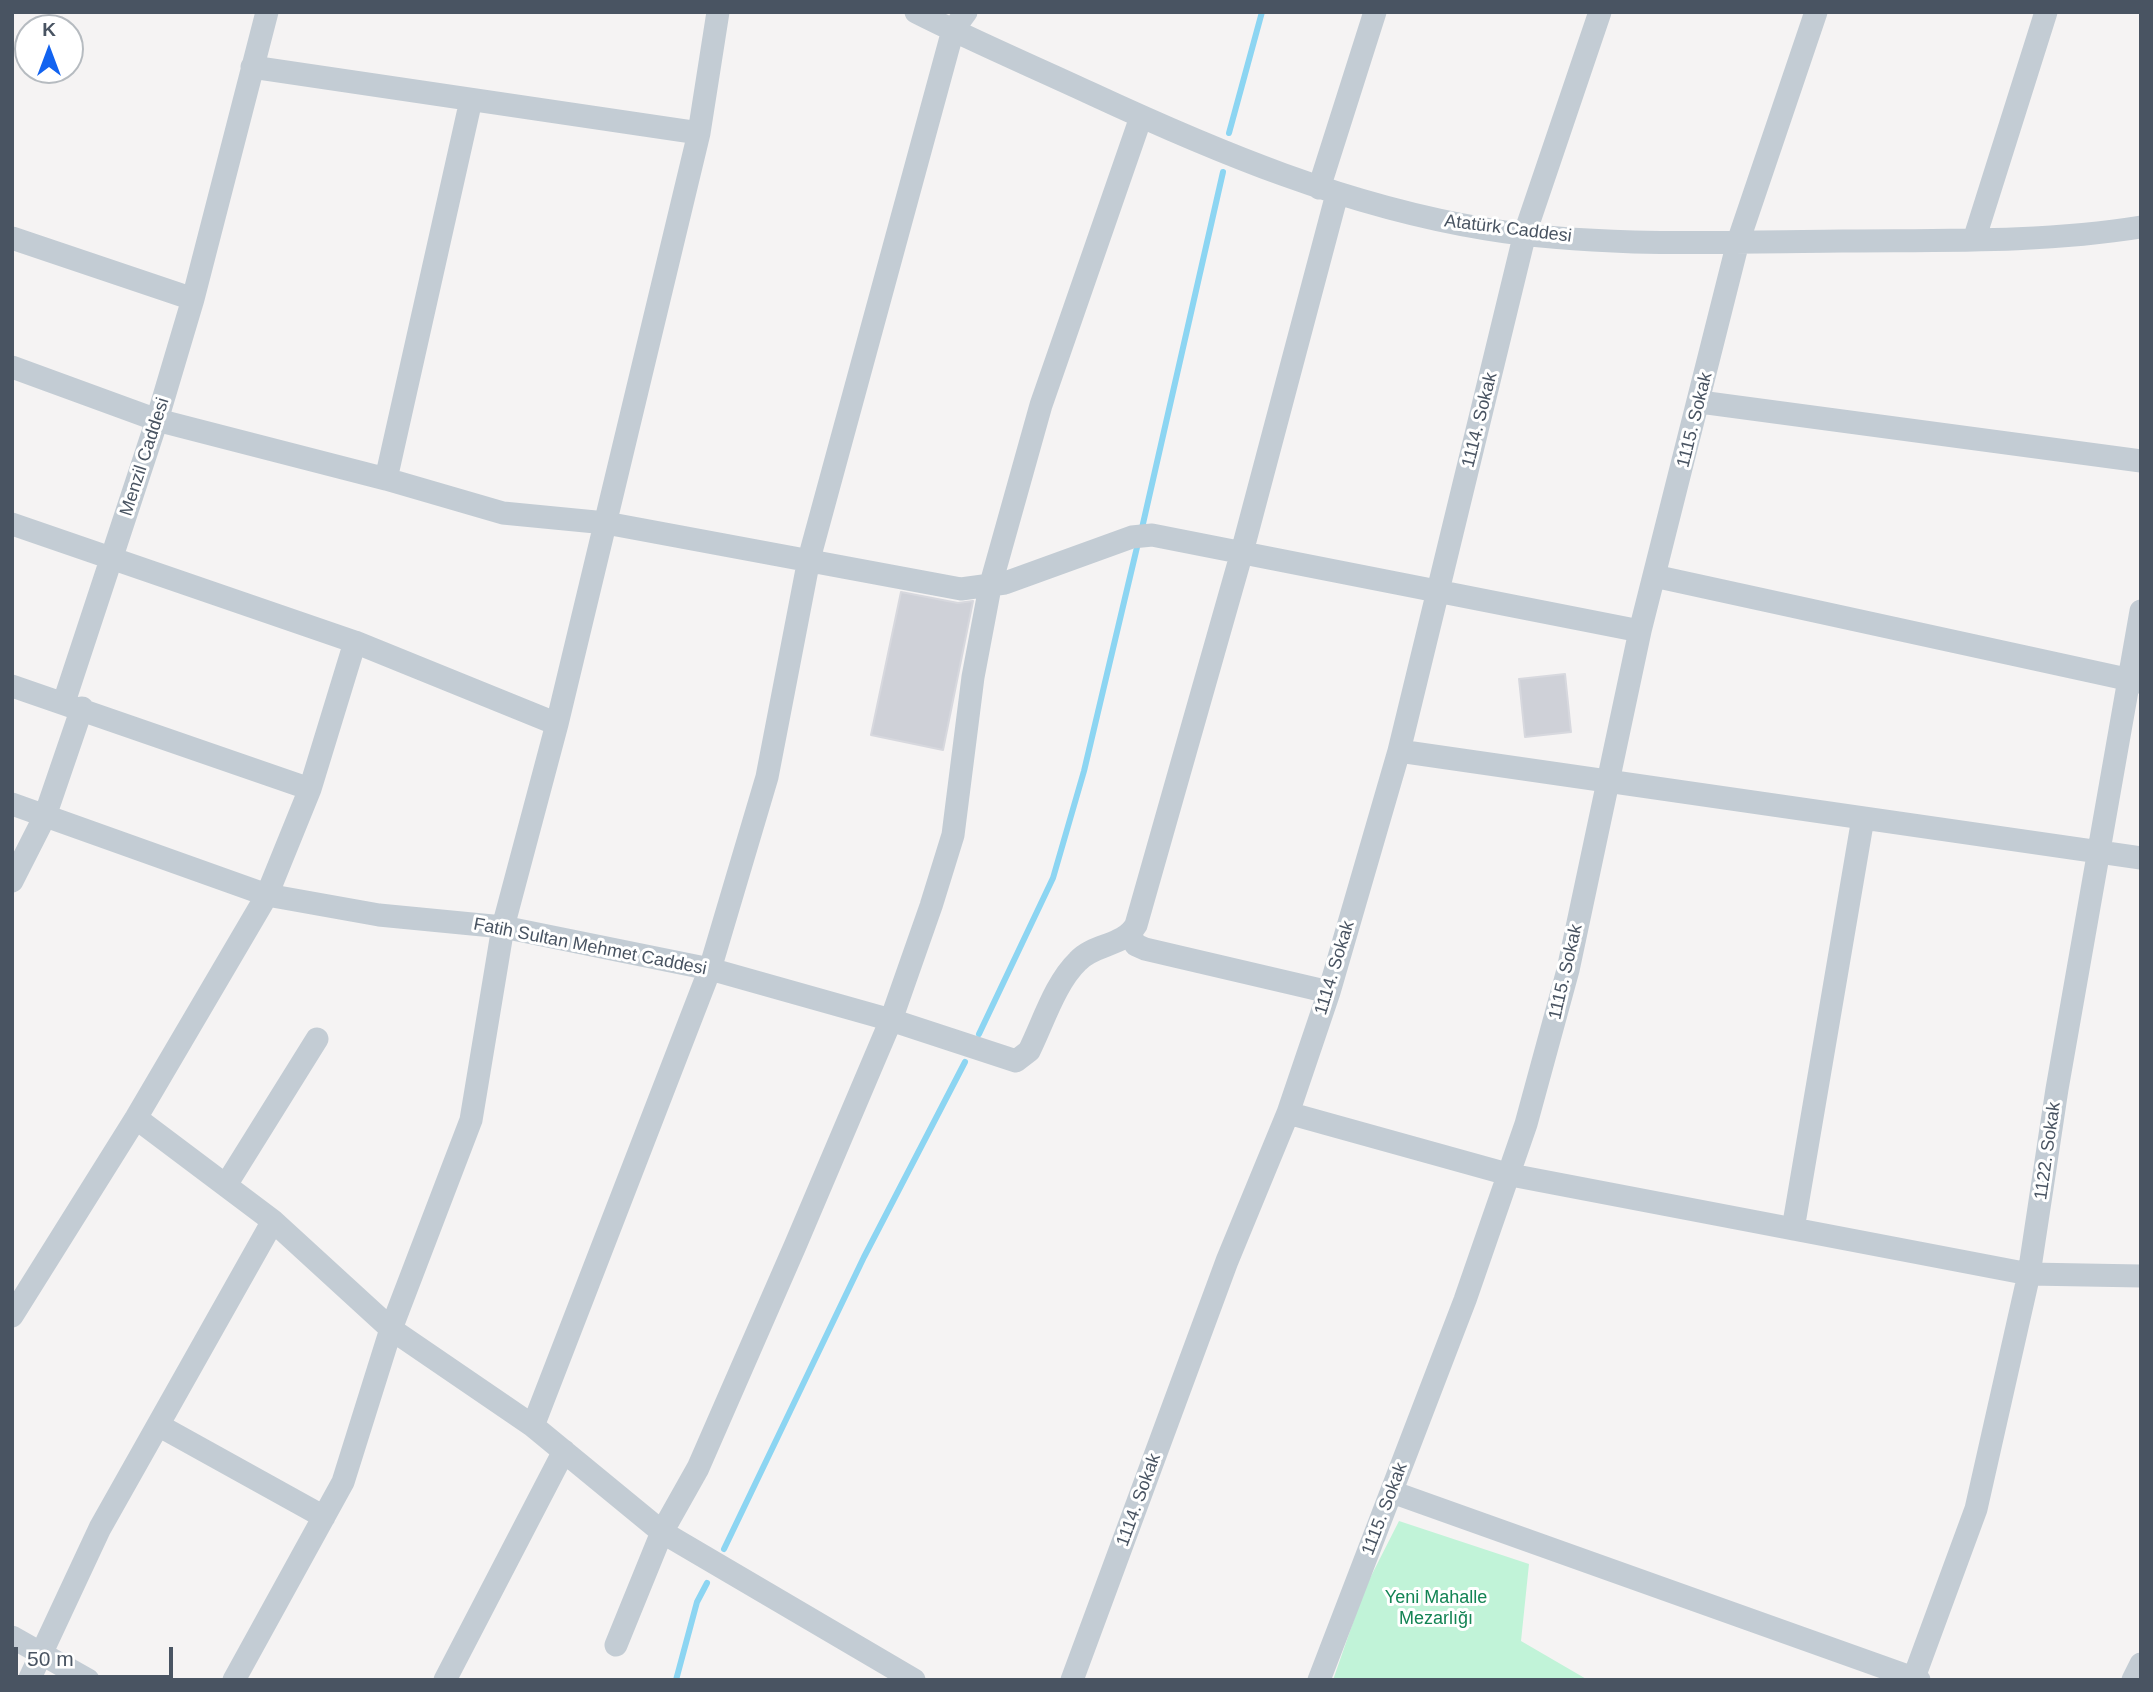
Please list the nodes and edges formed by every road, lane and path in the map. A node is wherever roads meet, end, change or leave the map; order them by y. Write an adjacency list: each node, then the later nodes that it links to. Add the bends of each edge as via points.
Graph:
1 (267, 12): 9 (street, Menzil Caddesi)
2 (718, 12): 12 (street)
3 (916, 12): 8 (street, Atatürk Caddesi)
4 (1375, 12): 13 (street)
5 (1600, 12): 15 (street, 1114. Sokak)
6 (1816, 12): 18 (street, 1115. Sokak)
7 (2046, 12): 17 (street)
8 (959, 21): 11 (street, Atatürk Caddesi); 29 (street)
9 (252, 66): 10 (street); 19 (street, Menzil Caddesi)
10 (471, 100): 12 (street); 24 (street)
11 (1141, 117): 13 (street, Atatürk Caddesi); 31 (street, via 1041,405)
12 (699, 133): 25 (street)
13 (1328, 191): 15 (street, Atatürk Caddesi, via 1426,218); 27 (street)
14 (2141, 227): 17 (street, Atatürk Caddesi)
15 (1525, 233): 18 (street, Atatürk Caddesi); 32 (street, 1114. Sokak)
16 (12, 238): 19 (street)
17 (1975, 240): 18 (street, Atatürk Caddesi)
18 (1738, 242): 21 (street, 1115. Sokak)
19 (193, 299): 22 (street, Menzil Caddesi)
20 (12, 367): 22 (street)
21 (1700, 402): 23 (street); 30 (street, 1115. Sokak)
22 (158, 420): 24 (street); 28 (street, Menzil Caddesi)
23 (2141, 461)
24 (386, 479): 25 (street, via 503,513)
25 (606, 523): 29 (street); 39 (street)
26 (12, 524): 28 (street)
27 (1242, 552): 31 (street, via 1146,535); 32 (street); 51 (street)
28 (112, 557): 35 (street); 38 (street, Menzil Caddesi)
29 (809, 559): 31 (street, via 961,589); 52 (street, via 767,777)
30 (1654, 576): 34 (street, 1115. Sokak); 36 (street)
31 (990, 587): 54 (street, via 973,677 953,835)
32 (1438, 590): 34 (street); 40 (street, 1114. Sokak)
33 (2141, 611): 36 (street, 1122. Sokak)
34 (1640, 631): 41 (street, 1115. Sokak)
35 (355, 642): 39 (street); 42 (street)
36 (2134, 681): 46 (street, 1122. Sokak)
37 (12, 686): 38 (street)
38 (73, 705): 42 (street); 44 (street, Menzil Caddesi)
39 (557, 724): 50 (street)
40 (1399, 751): 41 (street); 53 (street, 1114. Sokak)
41 (1608, 780): 45 (street); 58 (street, 1115. Sokak, via 1568,970)
42 (310, 789): 49 (street)
43 (12, 804): 44 (street, Fatih Sultan Mehmet Caddesi)
44 (45, 816): 48 (street, Menzil Caddesi); 49 (street, Fatih Sultan Mehmet Caddesi)
45 (1863, 818): 46 (street); 61 (street)
46 (2098, 853): 47 (street); 62 (street, 1122. Sokak)
47 (2141, 858)
48 (12, 881)
49 (267, 895): 50 (street, Fatih Sultan Mehmet Caddesi, via 379,915); 57 (street)
50 (503, 928): 52 (street, Fatih Sultan Mehmet Caddesi); 65 (street, via 471,1121)
51 (1130, 936): 53 (street, via 1145,949); 54 (street, Fatih Sultan Mehmet Caddesi, via 1091,950 1077,961 1029,1051 1016,1061)
52 (710, 969): 54 (street, Fatih Sultan Mehmet Caddesi); 67 (street)
53 (1329, 992): 56 (street, 1114. Sokak)
54 (891, 1020): 71 (street, via 698,1468)
55 (317, 1039): 59 (street)
56 (1288, 1113): 58 (street); 82 (street, 1114. Sokak, via 1227,1261)
57 (136, 1118): 59 (street); 64 (street)
58 (1511, 1175): 61 (street); 69 (street, 1115. Sokak)
59 (226, 1185): 60 (street)
60 (274, 1221): 65 (street); 66 (street)
61 (1793, 1229): 62 (street)
62 (2029, 1274): 63 (street); 76 (street, 1122. Sokak, via 1976,1509)
63 (2141, 1276)
64 (12, 1315)
65 (391, 1329): 67 (street); 70 (street, via 343,1482)
66 (158, 1425): 70 (street); 74 (street, via 100,1528)
67 (533, 1426): 68 (street)
68 (564, 1451): 71 (street); 80 (street)
69 (1392, 1492): 76 (street); 83 (street, 1115. Sokak)
70 (324, 1517): 79 (street)
71 (663, 1532): 73 (street); 81 (street)
72 (12, 1637): 74 (street)
73 (616, 1645)
74 (40, 1654): 77 (street); 78 (street)
75 (2141, 1664): 84 (street)
76 (1915, 1679)
77 (29, 1680)
78 (88, 1680)
79 (234, 1680)
80 (445, 1680)
81 (914, 1680)
82 (1072, 1680)
83 (1319, 1680)
84 (2133, 1680)

